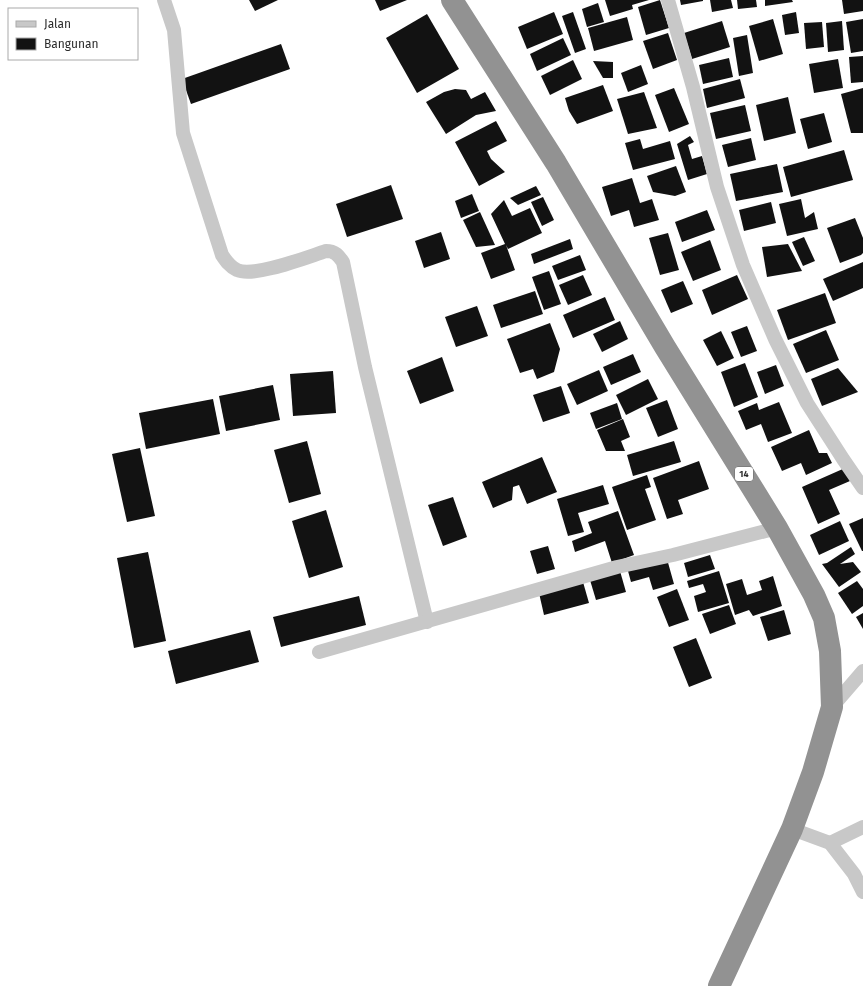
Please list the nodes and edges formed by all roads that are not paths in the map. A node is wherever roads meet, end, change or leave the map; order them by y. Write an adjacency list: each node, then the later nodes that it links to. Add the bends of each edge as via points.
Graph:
1 (164, 0): 6 (street, via 174,30 183,133 222,255 228,264 237,271 261,271 326,251 333,251 343,262 365,367)
2 (452, 0): 5 (highway, 14, via 556,164)
3 (668, 0): 4 (street, via 693,87 717,187 743,265 775,339 807,403)
4 (863, 488)
5 (777, 528): 6 (street, via 617,567); 9 (highway, 14, via 824,618 830,651)
6 (426, 622): 7 (street)
7 (319, 652)
8 (863, 671): 9 (street)
9 (832, 707): 11 (highway, 14, via 813,772)
10 (863, 827): 12 (street)
11 (792, 829): 12 (street); 14 (highway, 14)
12 (830, 843): 13 (street, via 854,874)
13 (863, 892)
14 (718, 986)

